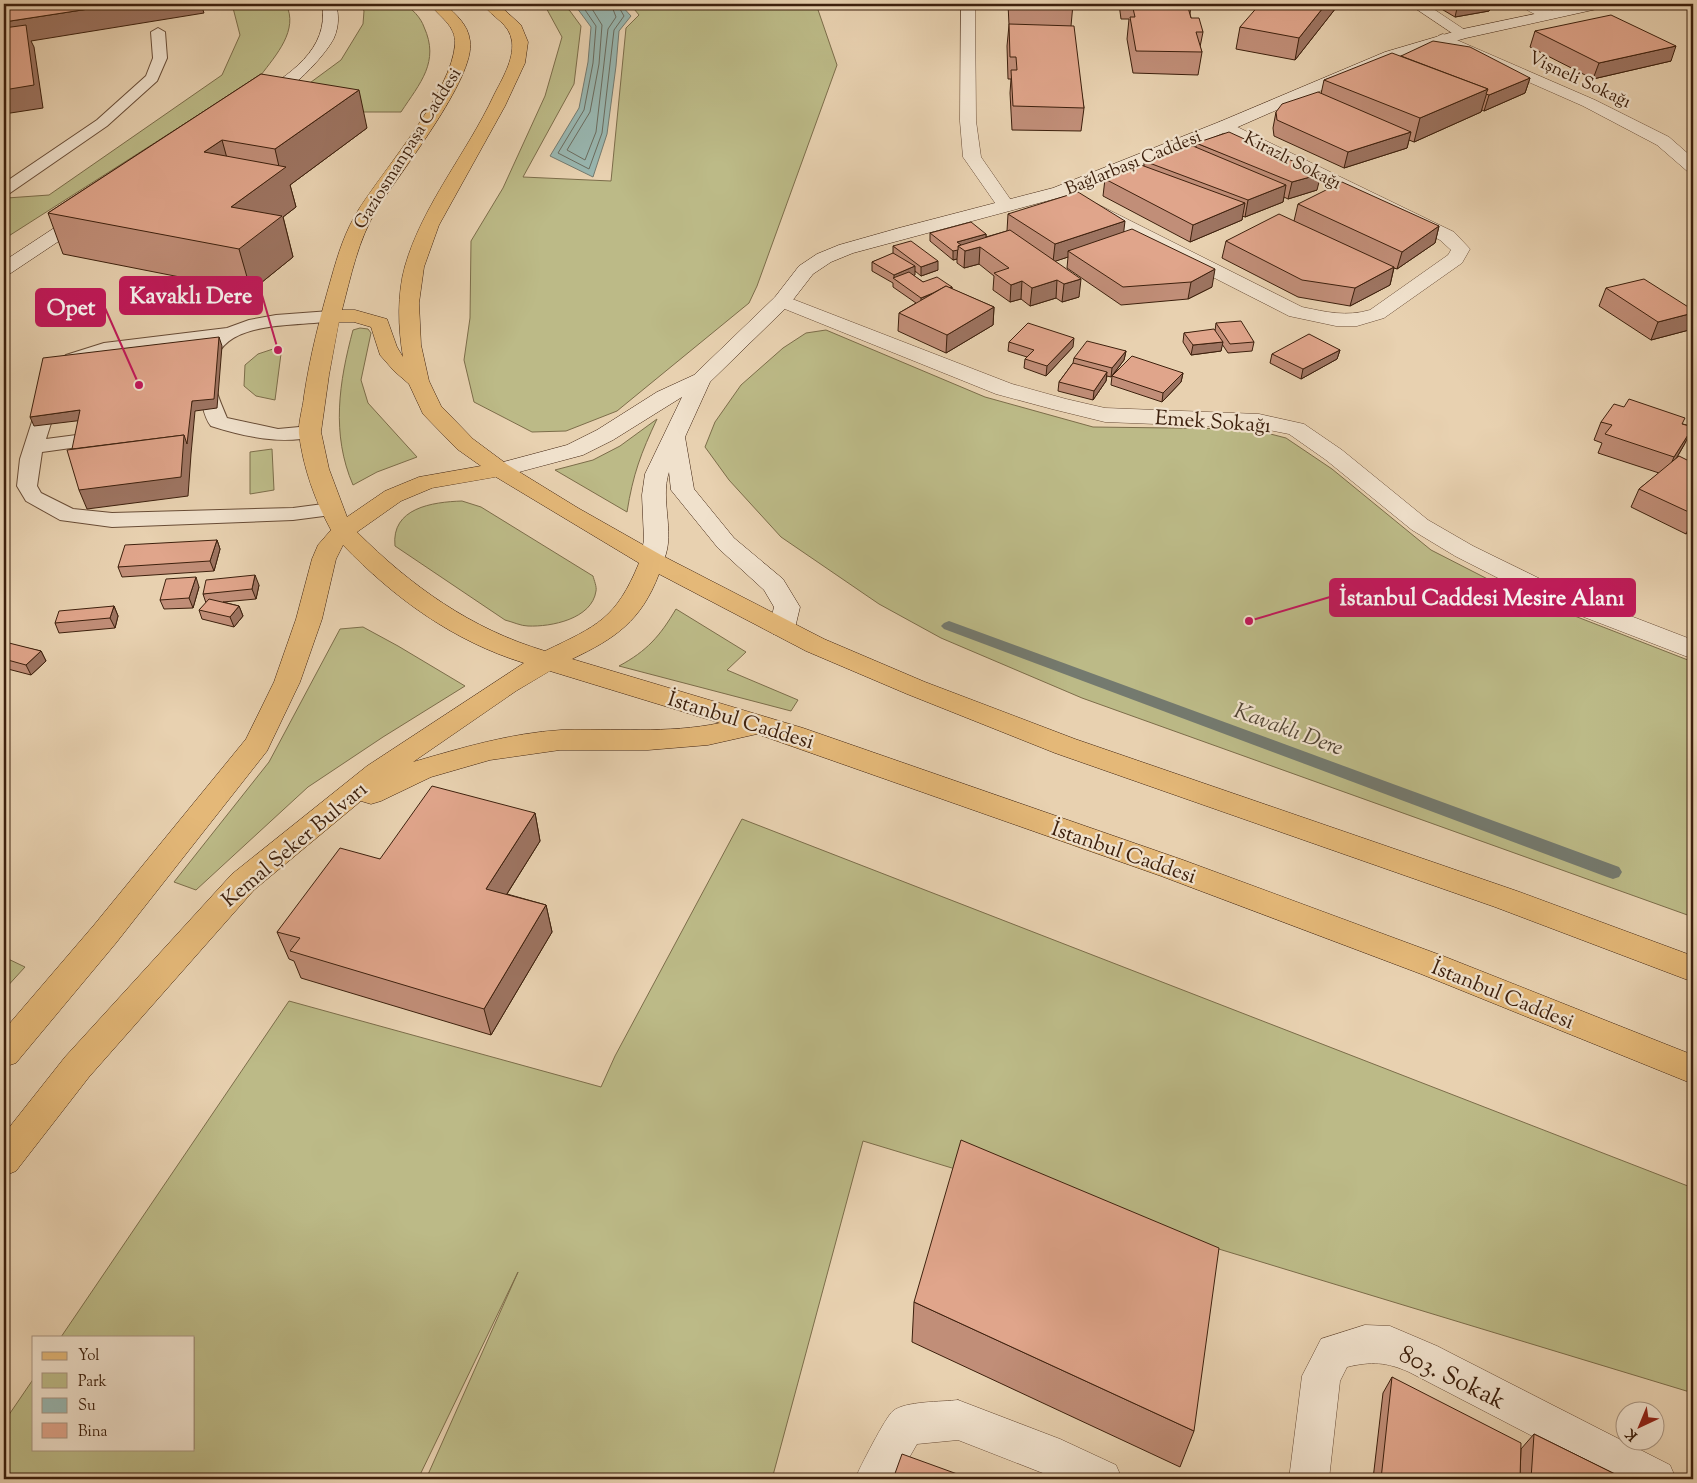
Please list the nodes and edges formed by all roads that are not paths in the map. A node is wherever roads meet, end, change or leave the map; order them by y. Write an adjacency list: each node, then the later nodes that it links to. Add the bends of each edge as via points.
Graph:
1 (330, 4): 14 (street, via 331,23 323,45 296,76)
2 (437, 4): 23 (main road, Gaziosmanpaşa Caddesi, via 458,25 463,42 460,61 426,125 367,210 352,239)
3 (490, 4): 26 (main road, via 514,25 520,42 517,63 497,106 430,225 414,266 409,303 411,345)
4 (968, 4): 19 (street, via 968,121 972,157)
5 (1416, 4): 12 (street)
6 (1527, 4): 10 (street)
7 (1601, 4): 10 (street, Bağlarbaşı Caddesi)
8 (1690, 4): 9 (street)
9 (1693, 6)
10 (1548, 14): 12 (street, Bağlarbaşı Caddesi)
11 (158, 32): 17 (lane, via 160,58 152,78 102,123)
12 (1463, 34): 13 (street, Bağlarbaşı Caddesi)
13 (1443, 39): 15 (street, Bağlarbaşı Caddesi, via 1390,55); 16 (street, Vişneli Sokağı, via 1597,107 1663,141)
14 (244, 111)
15 (1225, 126): 18 (street, Bağlarbaşı Caddesi); 18 (street, Kirazlı Sokağı, via 1447,236 1461,249 1455,259 1377,314 1357,320 1336,320 1296,312)
16 (1693, 167)
17 (4, 190)
18 (1059, 192): 19 (street, Bağlarbaşı Caddesi)
19 (1006, 206): 22 (street, Bağlarbaşı Caddesi, via 846,249 824,258 806,270)
20 (100, 207): 21 (street)
21 (4, 269)
22 (782, 301): 25 (street, Bağlarbaşı Caddesi); 35 (street, Emek Sokağı, via 1004,389 1060,404 1105,415 1259,421 1296,429 1420,524 1464,551 1554,596)
23 (330, 316): 24 (lane, via 254,323); 26 (main road, via 355,316 380,323 387,348 399,366); 27 (main road, Gaziosmanpaşa Caddesi)
24 (228, 333): 27 (lane, via 210,350 204,366 208,423 278,435); 30 (lane, via 104,349 73,359 56,378)
25 (701, 378): 29 (street); 31 (street, via 575,450)
26 (418, 381): 31 (main road, via 431,409 465,444)
27 (310, 432): 32 (main road, Gaziosmanpaşa Caddesi, via 318,469)
28 (121, 435): 30 (lane)
29 (674, 437): 33 (street, via 656,474 656,540); 34 (street, via 683,490 726,543 774,585 787,607)
30 (34, 447): 32 (lane, via 27,486 34,497 68,515 112,520 293,514)
31 (500, 470): 32 (main road, via 427,482); 33 (main road)
32 (337, 520): 36 (main road, İstanbul Caddesi, via 378,568 409,593 448,619 507,649); 40 (main road, via 310,619 287,682 257,744)
33 (652, 560): 34 (main road); 36 (main road, Kemal Şeker Bulvarı, via 630,606 614,624 580,646)
34 (782, 628): 39 (main road, via 916,688 1064,746 1506,899)
35 (1693, 650)
36 (545, 662): 37 (main road, İstanbul Caddesi); 38 (main road, Kemal Şeker Bulvarı, via 378,773)
37 (759, 724): 38 (main road, via 708,735 648,740 560,740 490,750 422,770); 41 (main road, İstanbul Caddesi, via 1172,868 1432,965)
38 (322, 816): 42 (main road, Kemal Şeker Bulvarı, via 243,882 214,913 77,1067)
39 (1693, 969)
40 (4, 1054)
41 (1693, 1070)
42 (4, 1160)
43 (875, 1479): 44 (street, via 906,1425 958,1420 1060,1459)
44 (1102, 1479)
45 (1308, 1479): 46 (street, 803. Sokak, via 1321,1376 1335,1352 1365,1344 1390,1345 1423,1358)
46 (1656, 1479)

